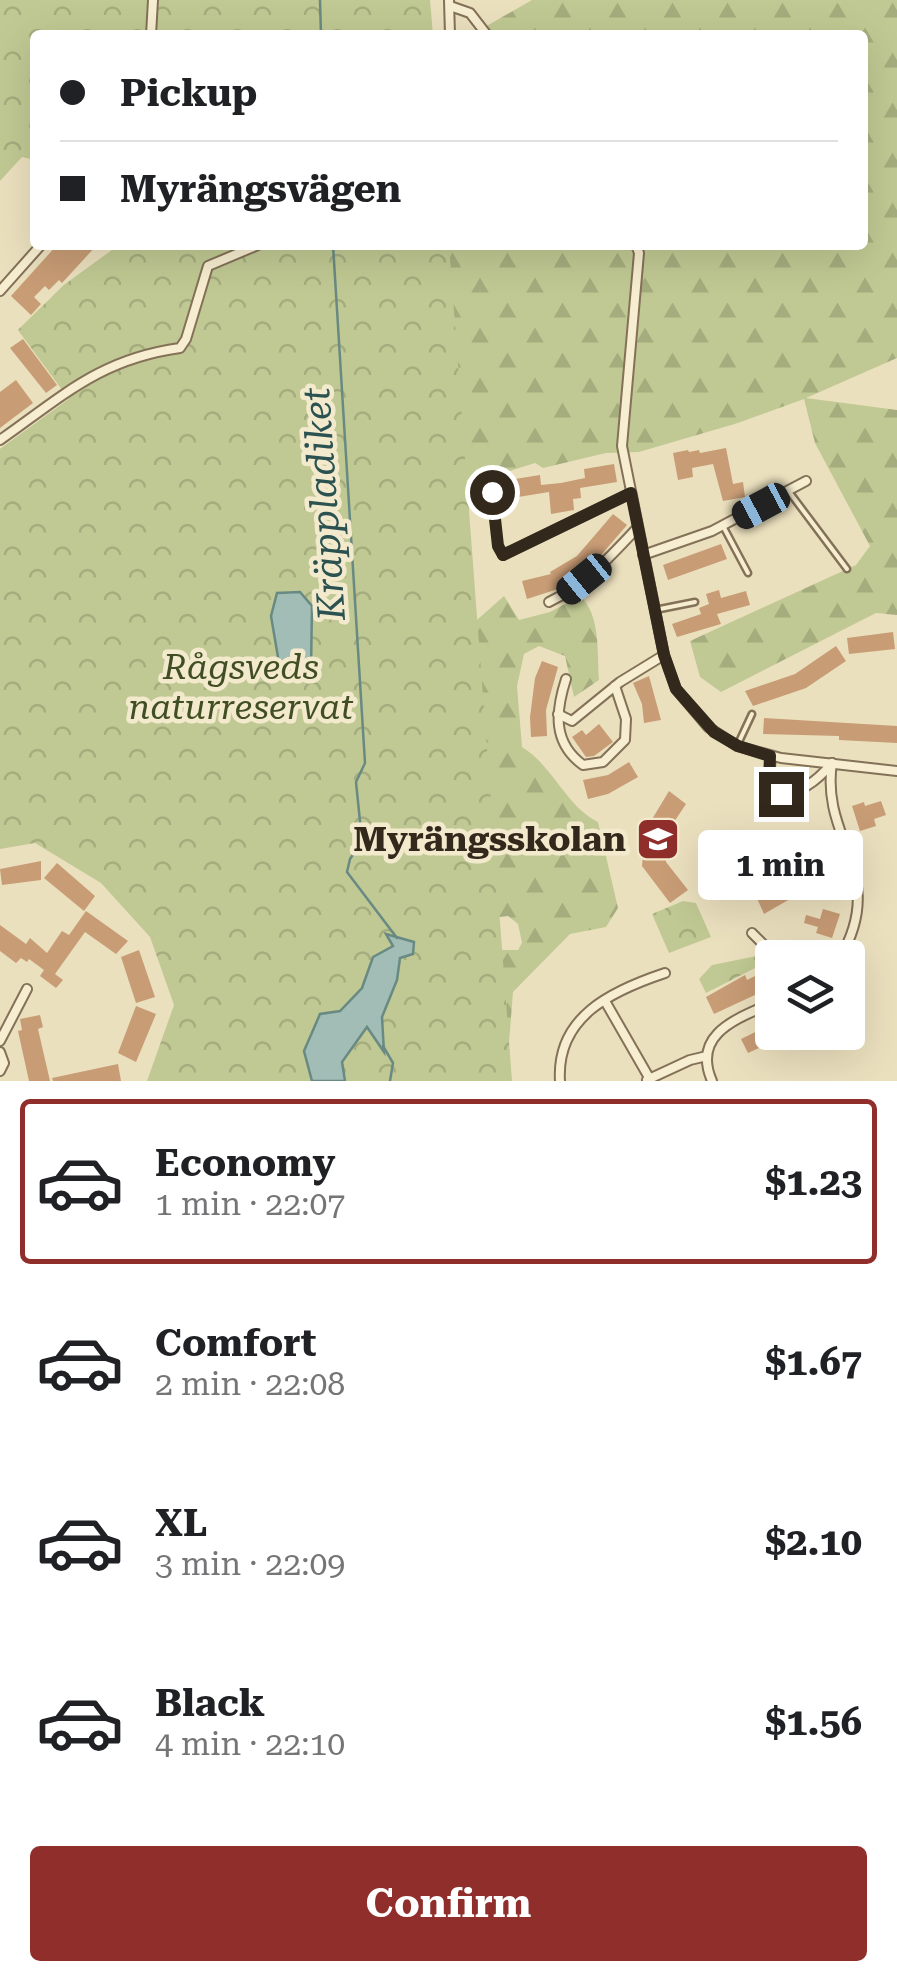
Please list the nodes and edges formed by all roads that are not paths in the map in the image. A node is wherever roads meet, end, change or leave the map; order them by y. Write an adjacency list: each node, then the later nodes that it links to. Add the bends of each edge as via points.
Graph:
1 (153, 0): 3 (street)
2 (449, 3): 4 (street); 5 (street, via 470,13)
3 (151, 30)
4 (450, 30)
5 (483, 30)
6 (37, 250): 9 (street)
7 (246, 250): 10 (street, via 208,266 180,348 107,366)
8 (637, 250): 14 (street, via 622,446)
9 (0, 291)
10 (0, 440)
11 (806, 481): 12 (street)
12 (788, 491): 15 (street); 19 (lane)
13 (492, 492): 17 (lane)
14 (631, 493): 16 (street); 17 (street)
15 (723, 526): 18 (street); 20 (lane)
16 (638, 527): 18 (street); 21 (street, via 603,565)
17 (503, 555)
18 (643, 555): 23 (street)
19 (847, 569)
20 (748, 573)
21 (550, 602)
22 (695, 602): 23 (lane)
23 (654, 610): 24 (street)
24 (664, 655): 26 (street); 29 (street, via 687,705)
25 (566, 679): 27 (street)
26 (615, 686): 27 (street, via 572,721); 27 (street, via 628,728 619,749 603,762 583,765 570,756)
27 (558, 714)
28 (752, 714): 29 (lane)
29 (738, 746): 30 (street)
30 (770, 756): 31 (street); 31 (street, via 769,780 781,794 819,778)
31 (832, 764): 32 (street); 35 (street, via 829,798 859,886)
32 (897, 771)
33 (752, 933): 34 (street)
34 (759, 940)
35 (848, 940)
36 (664, 973): 38 (street)
37 (26, 989): 40 (street)
38 (605, 1001): 44 (street); 45 (street, via 568,1032)
39 (755, 1011): 42 (street, via 715,1035)
40 (0, 1041)
41 (0, 1052): 43 (street)
42 (707, 1056): 44 (street); 46 (street)
43 (0, 1070)
44 (649, 1080)
45 (560, 1081)
46 (712, 1081)

